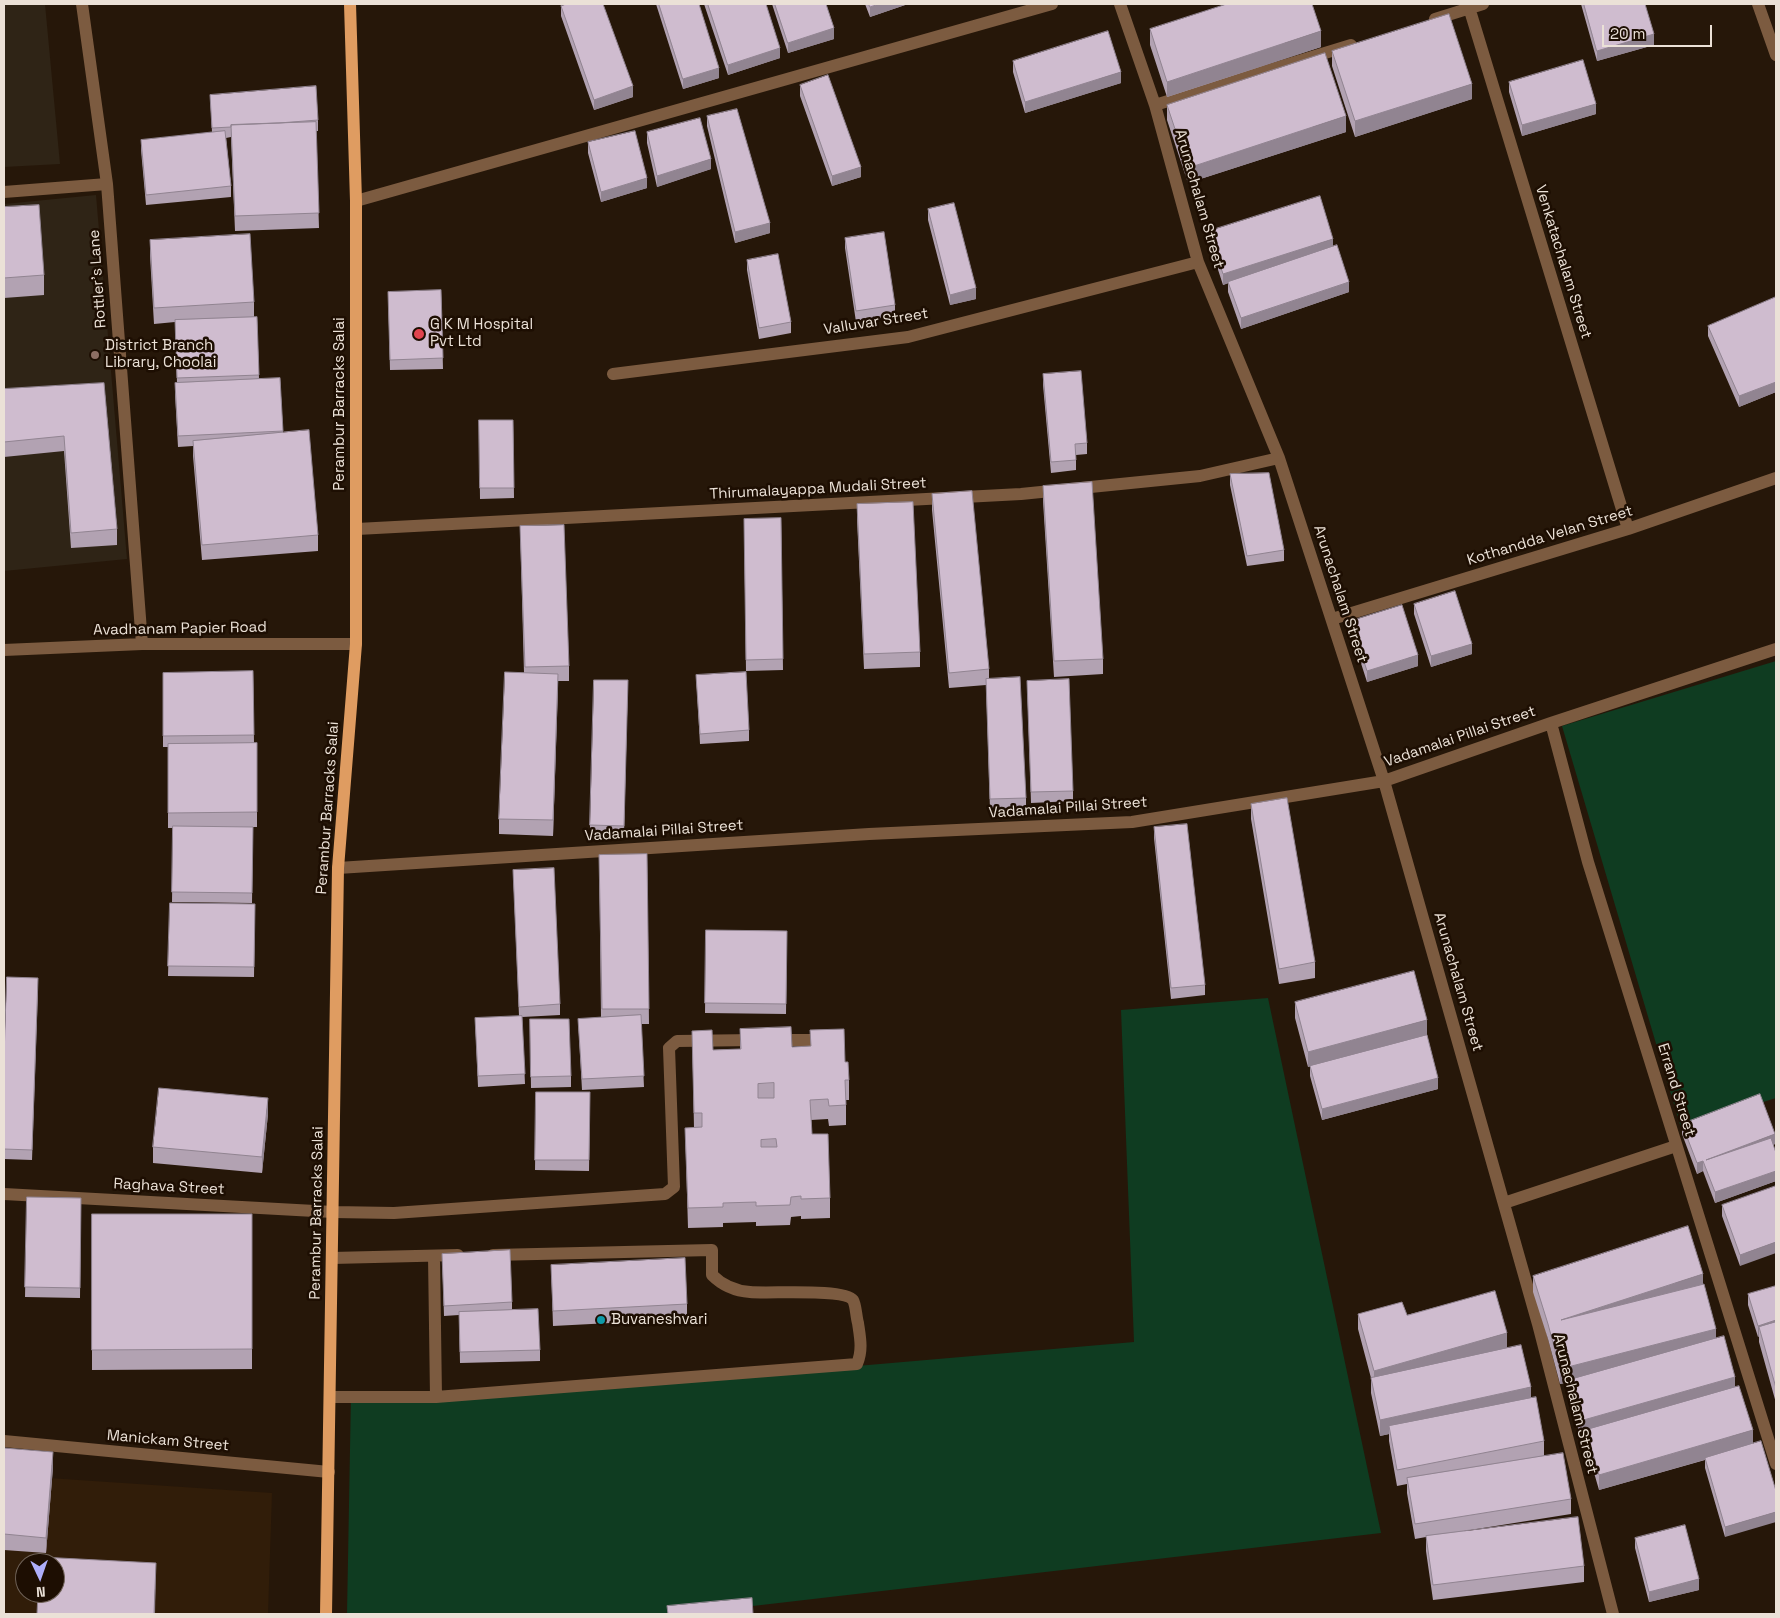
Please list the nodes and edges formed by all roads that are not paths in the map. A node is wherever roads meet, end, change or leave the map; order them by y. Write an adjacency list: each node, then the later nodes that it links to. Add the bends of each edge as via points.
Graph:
1 (82, 4): 12 (street, Rottler's Lane)
2 (350, 4): 14 (main road, Perambur Barracks Salai)
3 (1052, 4): 14 (street)
4 (1120, 4): 11 (street, Arunachalam Street)
5 (1483, 4): 7 (street)
6 (1758, 4): 10 (street)
7 (1468, 6): 8 (street); 20 (street, Venkatachalam Street)
8 (1422, 23)
9 (1364, 41): 11 (street)
10 (1776, 55)
11 (1155, 105): 15 (street, Arunachalam Street)
12 (107, 184): 13 (street); 22 (street, Rottler's Lane)
13 (4, 192)
14 (356, 201): 19 (main road, Perambur Barracks Salai)
15 (1198, 262): 16 (street, Valluvar Street, via 908,336); 17 (street, Arunachalam Street)
16 (613, 374)
17 (1278, 458): 19 (street, Thirumalayappa Mudali Street, via 1200,476 1021,494); 21 (street, Arunachalam Street)
18 (1776, 478): 20 (street, Kothandda Velan Street)
19 (357, 529): 23 (main road, Perambur Barracks Salai)
20 (1628, 529): 21 (street, Kothandda Velan Street)
21 (1332, 619): 27 (street, Arunachalam Street)
22 (142, 644): 23 (street, Avadhanam Papier Road); 25 (street, Avadhanam Papier Road)
23 (356, 644): 28 (main road, Perambur Barracks Salai)
24 (1776, 649): 26 (street, Vadamalai Pillai Street)
25 (4, 650)
26 (1551, 723): 27 (street, Vadamalai Pillai Street); 30 (street, Errand Street, via 1588,862)
27 (1384, 781): 28 (street, Vadamalai Pillai Street, via 1132,822 870,834); 32 (street, Arunachalam Street)
28 (338, 868): 33 (main road, Perambur Barracks Salai)
29 (825, 1040): 33 (street, Raghava Street, via 677,1041 669,1048 674,1187 665,1194 394,1213)
30 (1676, 1146): 32 (street); 39 (street, Errand Street)
31 (4, 1194): 33 (street, Raghava Street)
32 (1504, 1203): 42 (street, Arunachalam Street)
33 (333, 1212): 35 (main road, Perambur Barracks Salai)
34 (434, 1256): 35 (street); 36 (street); 36 (street, via 712,1250 712,1275 719,1282 736,1289 848,1296 853,1301 861,1337 857,1364)
35 (332, 1258): 37 (main road, Perambur Barracks Salai)
36 (436, 1397): 37 (street)
37 (330, 1398): 40 (main road, Perambur Barracks Salai)
38 (4, 1441): 40 (street, Manickam Street)
39 (1776, 1464)
40 (329, 1472): 41 (main road, Perambur Barracks Salai)
41 (326, 1614)
42 (1613, 1614)

